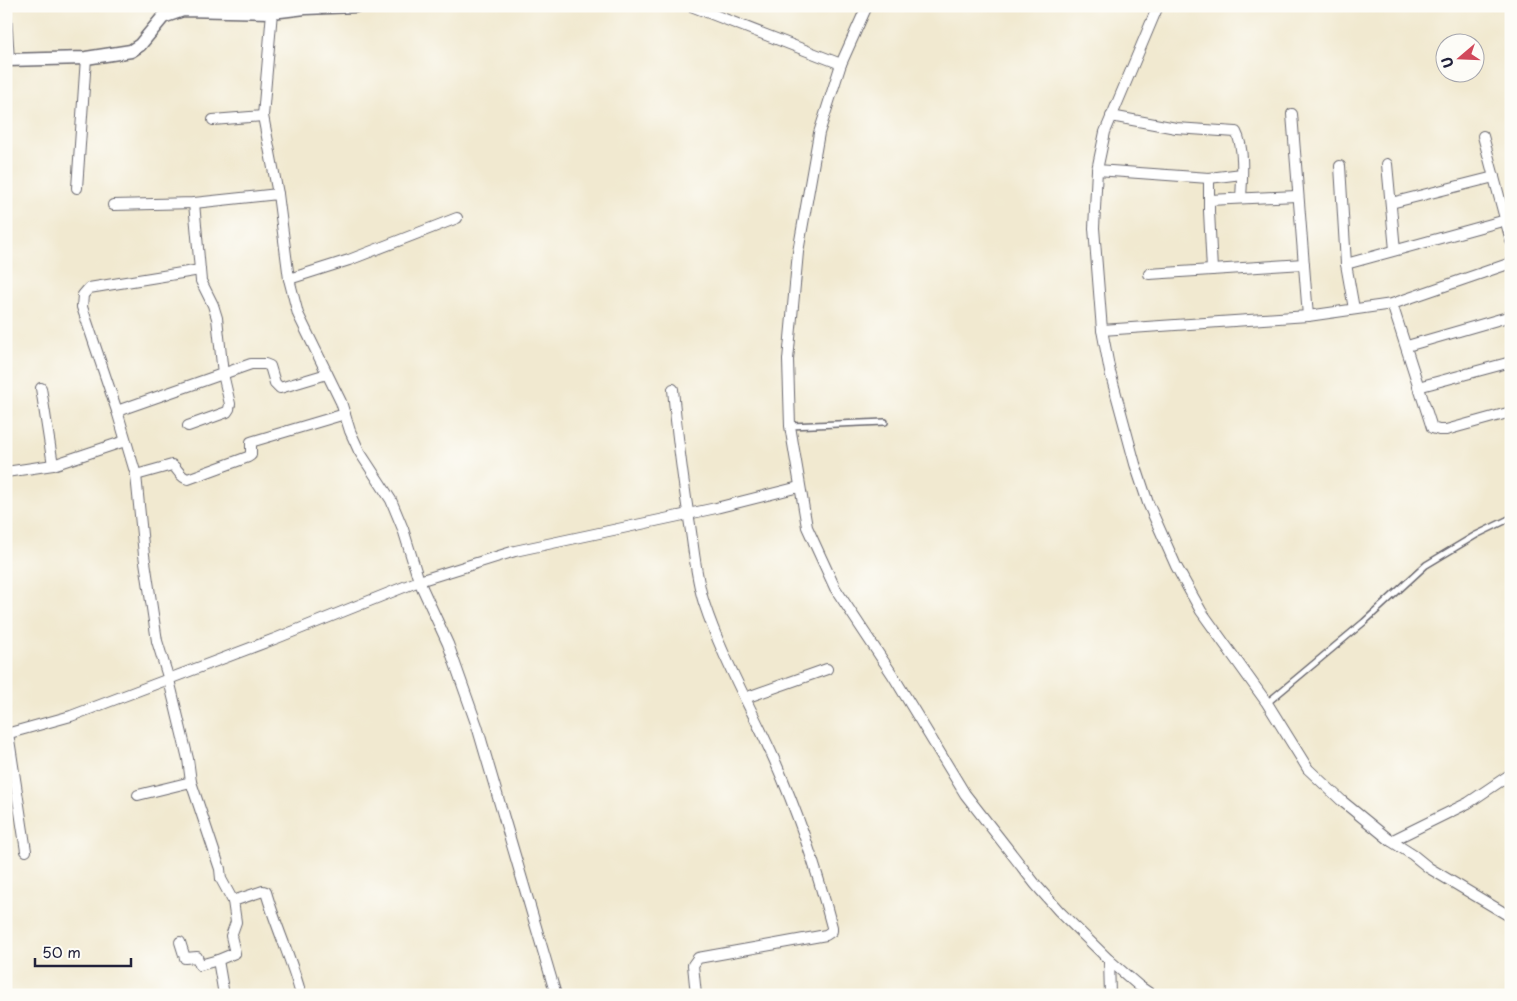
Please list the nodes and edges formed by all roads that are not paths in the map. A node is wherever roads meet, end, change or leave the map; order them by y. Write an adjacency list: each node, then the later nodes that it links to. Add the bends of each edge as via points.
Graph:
1 (356, 6): 5 (street)
2 (690, 6): 11 (street)
3 (867, 6): 11 (street)
4 (1158, 6): 14 (street)
5 (305, 7): 7 (street)
6 (170, 9): 7 (street); 9 (street, via 136,49)
7 (272, 12): 13 (street)
8 (6, 15): 10 (street)
9 (86, 58): 10 (street); 23 (street)
10 (8, 60)
11 (841, 64): 59 (street, via 820,133 798,252 788,360)
12 (1292, 114): 25 (street)
13 (262, 116): 15 (street); 24 (street)
14 (1111, 116): 19 (street); 20 (street, via 1176,128 1233,131 1239,140)
15 (213, 120)
16 (1483, 136): 21 (street)
17 (1387, 164): 29 (street)
18 (1340, 166): 37 (street)
19 (1097, 170): 22 (street); 46 (street, via 1094,228)
20 (1242, 174): 22 (street); 26 (street)
21 (1494, 176): 29 (street); 32 (street)
22 (1209, 178): 27 (street)
23 (77, 188)
24 (278, 194): 28 (street); 41 (street)
25 (1298, 196): 26 (street); 36 (street)
26 (1241, 198): 27 (street)
27 (1208, 200): 39 (street)
28 (194, 203): 30 (street); 38 (street)
29 (1391, 203): 34 (street)
30 (113, 205)
31 (457, 218): 41 (street, via 349,260)
32 (1506, 220): 33 (street); 34 (street)
33 (1511, 241)
34 (1394, 250): 37 (street)
35 (1511, 263): 42 (street)
36 (1304, 264): 39 (street); 44 (street)
37 (1346, 264): 43 (street)
38 (200, 270): 49 (street, via 202,284 217,318); 54 (street, via 89,288 85,292 82,307)
39 (1212, 270): 40 (street)
40 (1149, 274)
41 (289, 279): 50 (street, via 298,314)
42 (1392, 304): 43 (street); 47 (street)
43 (1354, 309): 44 (street)
44 (1308, 316): 46 (street)
45 (1511, 316): 47 (street)
46 (1102, 330): 71 (street, via 1135,464 1162,537 1201,612)
47 (1407, 346): 51 (street)
48 (1511, 362): 51 (street)
49 (222, 374): 50 (street, via 251,364 265,364 270,366 280,388); 54 (street); 58 (street, via 229,411)
50 (327, 374): 56 (street)
51 (1418, 387): 55 (street, via 1432,428 1438,430)
52 (41, 388): 61 (street)
53 (673, 389): 65 (street)
54 (117, 411): 60 (street)
55 (1511, 412)
56 (345, 414): 63 (street, via 254,440 248,457 188,479 172,465); 67 (street, via 359,451 391,500)
57 (885, 422): 59 (lane)
58 (188, 426)
59 (790, 426): 64 (street)
60 (125, 441): 61 (street); 63 (street)
61 (53, 465): 62 (street)
62 (6, 472)
63 (136, 475): 69 (street, via 157,641)
64 (799, 487): 65 (street); 82 (street, via 807,526 835,588 965,794 1036,886)
65 (688, 513): 67 (street, via 514,552); 70 (street, via 704,602 718,642)
66 (1511, 518): 71 (lane, via 1426,565)
67 (419, 581): 69 (street); 85 (street, via 448,644 477,726)
68 (828, 669): 70 (street)
69 (169, 680): 72 (street, via 70,716); 74 (street)
70 (745, 698): 86 (street, via 774,760 818,872 832,931 826,935 698,958 693,965)
71 (1267, 704): 76 (street, via 1308,769)
72 (7, 733): 77 (street)
73 (1511, 774): 76 (street, via 1468,803)
74 (191, 782): 75 (street); 78 (street, via 221,879)
75 (138, 795)
76 (1391, 841): 79 (street)
77 (26, 851)
78 (233, 901): 81 (street, via 236,922 231,936 235,953); 84 (street, via 266,892)
79 (1511, 918)
80 (180, 942): 81 (street, via 185,958 197,957 200,965)
81 (218, 960): 83 (street)
82 (1109, 960): 87 (street); 88 (street)
83 (224, 995)
84 (301, 995)
85 (556, 995)
86 (696, 995)
87 (1110, 995)
88 (1152, 995)

